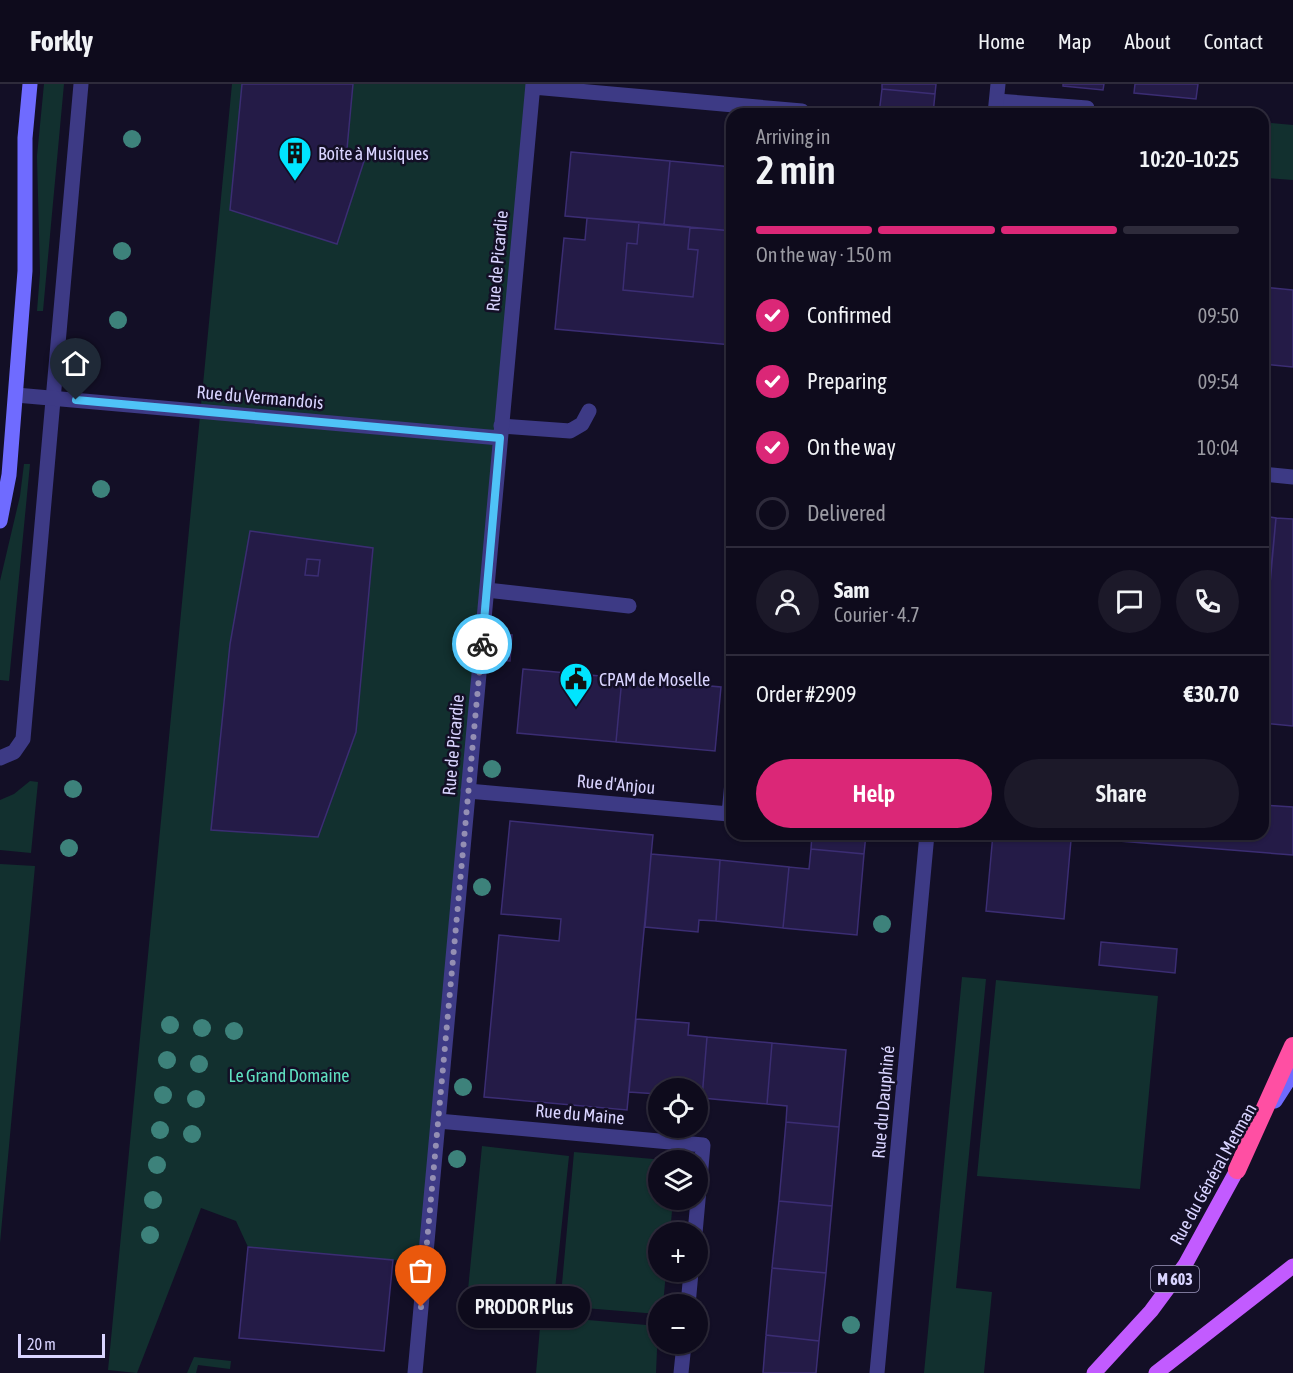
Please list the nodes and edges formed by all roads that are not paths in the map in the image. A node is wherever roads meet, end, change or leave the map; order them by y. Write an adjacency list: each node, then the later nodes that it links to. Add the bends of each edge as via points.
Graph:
1 (30, 84): 8 (street, via 25,138 25,271)
2 (81, 84): 9 (street)
3 (998, 84): 5 (street)
4 (533, 85): 6 (street); 11 (street, Rue de Picardie)
5 (996, 107): 7 (street)
6 (771, 108)
7 (1087, 108)
8 (16, 395): 9 (street, Rue du Vermandois); 14 (street, via 9,475)
9 (54, 399): 11 (street, Rue du Vermandois); 17 (street, via 23,739 14,752)
10 (589, 411): 11 (street, Rue du Vermandois, via 582,424 570,431)
11 (501, 432): 15 (street, Rue de Picardie)
12 (1269, 475): 13 (street)
13 (1293, 477)
14 (0, 521)
15 (487, 590): 16 (street); 18 (street, Rue de Picardie)
16 (630, 606)
17 (0, 759)
18 (468, 791): 19 (street, Rue d'Anjou); 23 (street, Rue de Picardie)
19 (726, 814)
20 (926, 840): 30 (street, Rue du Dauphiné)
21 (1293, 1046): 24 (highway, M 603)
22 (1293, 1073): 24 (street, Rue du Général Metman)
23 (438, 1121): 25 (street, Rue du Maine, via 703,1145); 28 (street, Rue de Picardie)
24 (1237, 1170): 31 (main road, Rue du Général Metman / M 603, via 1180,1273)
25 (695, 1222)
26 (1293, 1266): 32 (main road)
27 (683, 1354): 29 (street)
28 (415, 1373)
29 (681, 1373)
30 (877, 1373)
31 (1094, 1373)
32 (1156, 1373)

